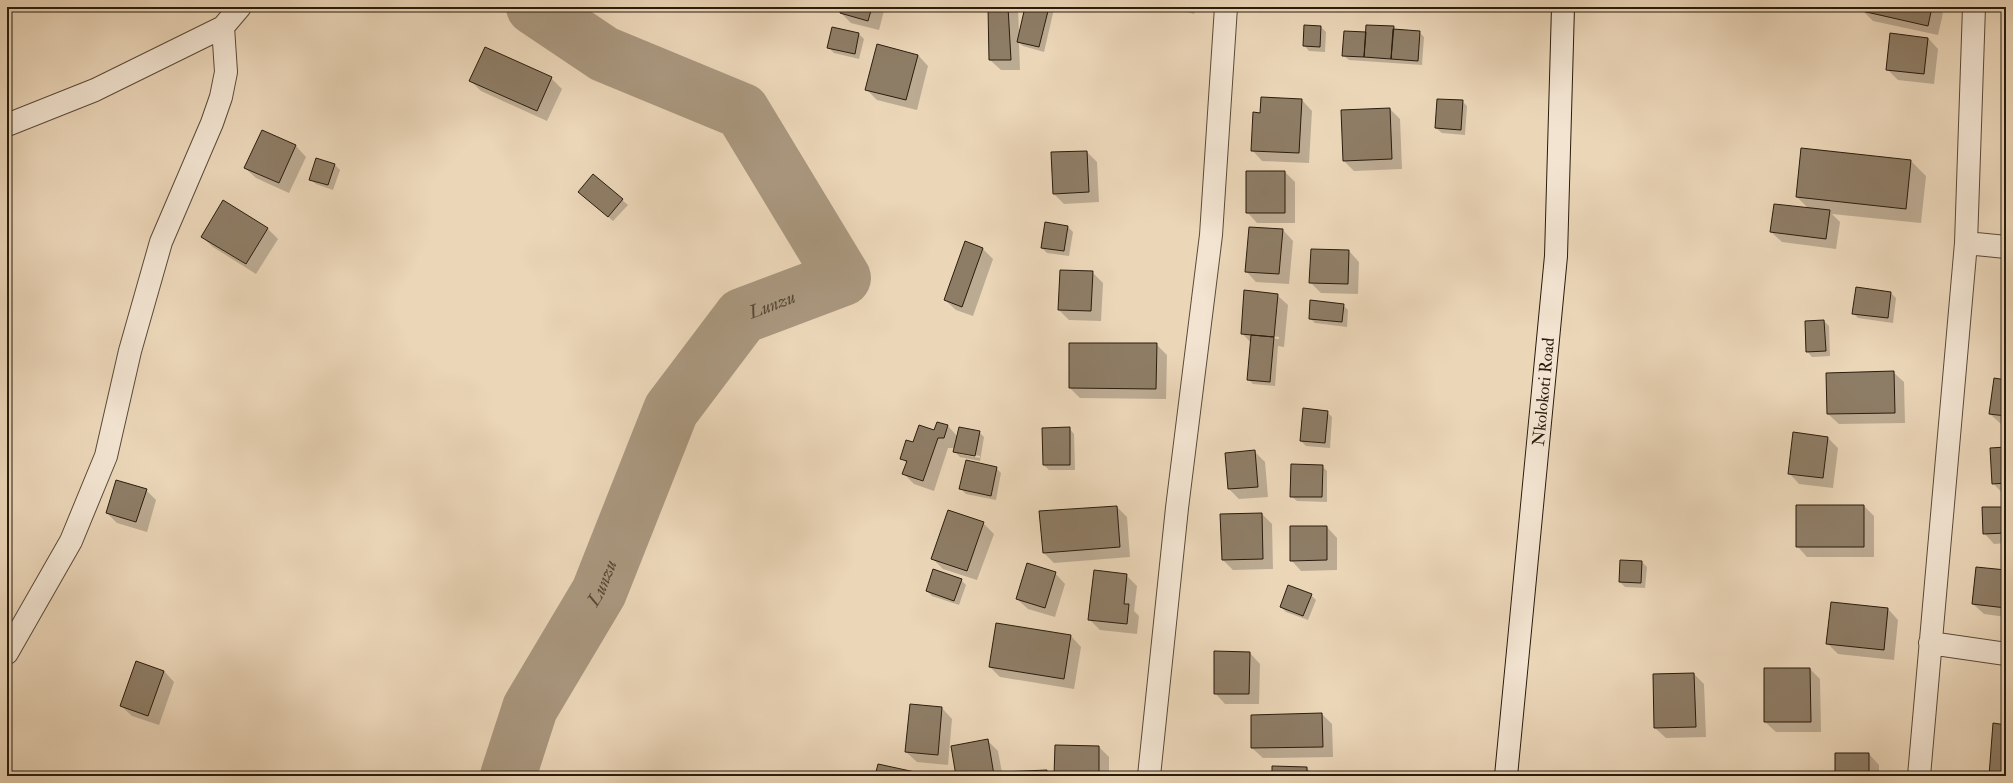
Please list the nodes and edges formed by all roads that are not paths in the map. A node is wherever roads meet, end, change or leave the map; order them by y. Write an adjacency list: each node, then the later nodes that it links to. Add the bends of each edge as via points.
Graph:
1 (240, 7): 5 (street)
2 (1226, 7): 12 (street, via 1211,235 1177,508)
3 (1563, 7): 13 (street, Nkolokoti Road, via 1556,256)
4 (1974, 7): 7 (street)
5 (223, 27): 6 (street, via 95,90); 10 (street, via 226,72 221,97 161,242 130,351 106,456 71,541)
6 (7, 125)
7 (1966, 243): 8 (street); 9 (street)
8 (2006, 247)
9 (1930, 642): 11 (street); 14 (street)
10 (7, 653)
11 (2006, 654)
12 (1149, 776)
13 (1506, 776)
14 (1919, 776)

